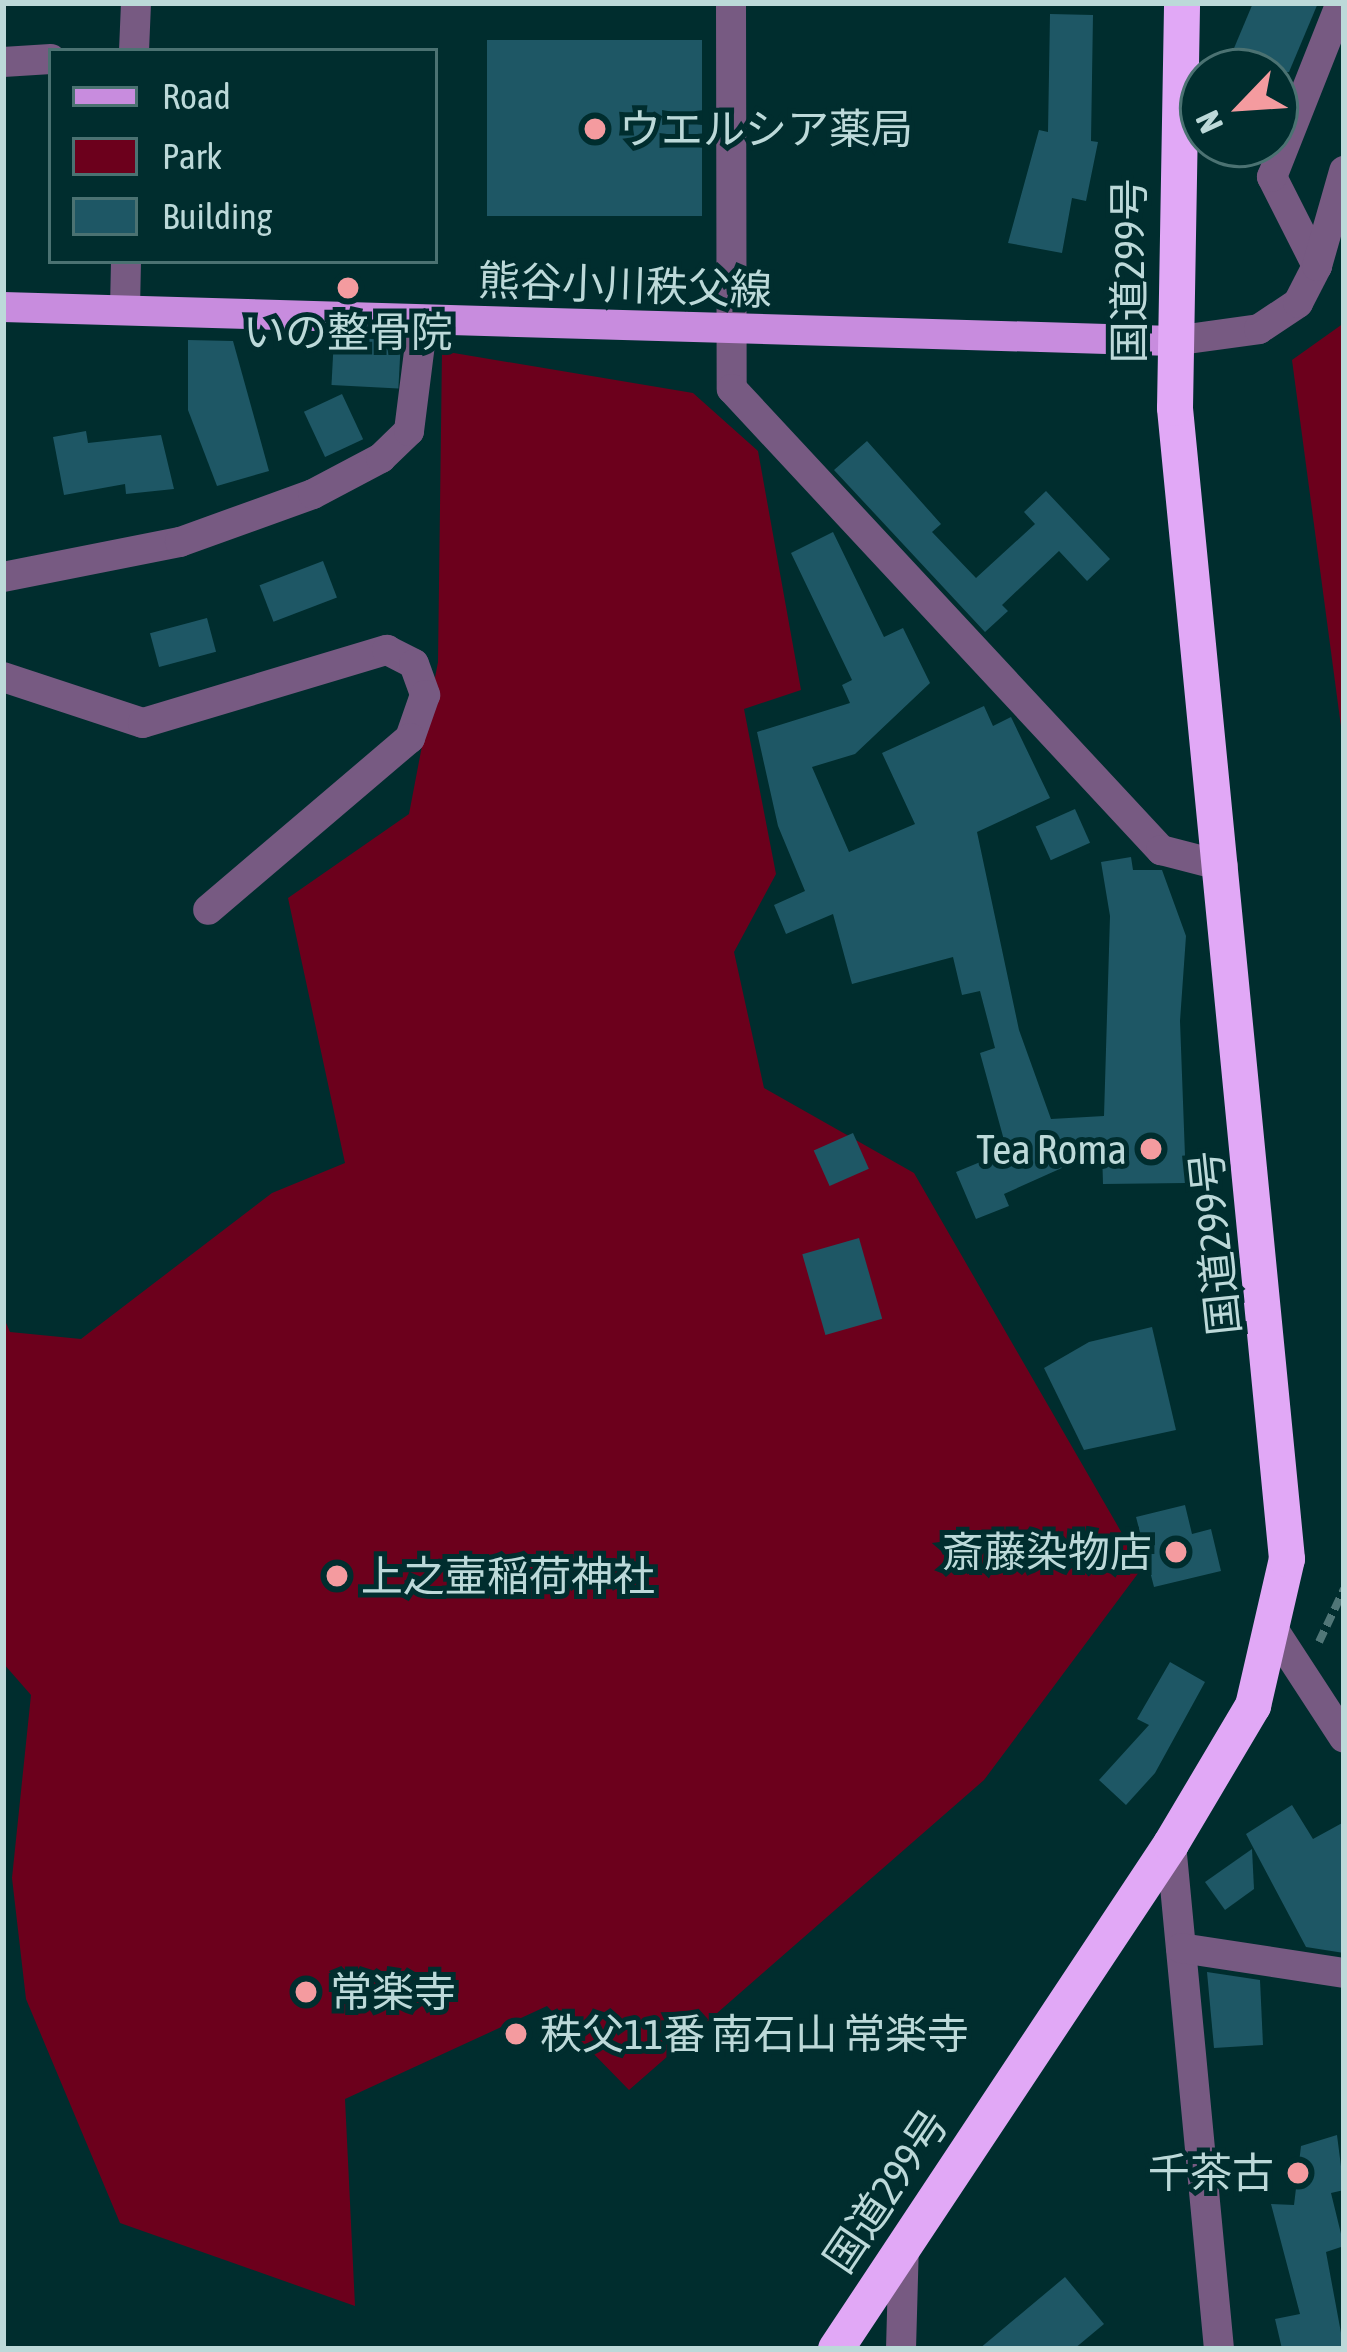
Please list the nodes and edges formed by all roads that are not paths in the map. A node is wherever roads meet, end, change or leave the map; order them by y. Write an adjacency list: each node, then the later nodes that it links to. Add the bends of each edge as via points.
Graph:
1 (136, 3): 5 (street)
2 (730, 3): 14 (street)
3 (1182, 3): 15 (highway, 国道299号)
4 (1341, 3): 10 (street, via 1272,176)
5 (134, 48)
6 (48, 59): 7 (street)
7 (3, 62)
8 (1344, 171): 10 (street)
9 (127, 264): 12 (street)
10 (1317, 266): 15 (street, via 1298,303 1259,329)
11 (3, 307): 12 (main road, 熊谷小川秩父線)
12 (125, 309): 13 (main road, 熊谷小川秩父線)
13 (422, 320): 14 (main road, 熊谷小川秩父線); 16 (street, via 409,431 381,458 313,494 180,542)
14 (730, 331): 15 (main road, 熊谷小川秩父線); 18 (street, via 732,389 1161,850)
15 (1173, 340): 18 (highway, 国道299号)
16 (3, 577)
17 (3, 677): 19 (street, via 143,723 387,650 415,664 425,695 410,738)
18 (1223, 866): 20 (highway, 国道299号, via 1284,1485 1287,1559)
19 (208, 910)
20 (1275, 1632): 21 (street); 22 (highway, 国道299号, via 1253,1706)
21 (1344, 1738)
22 (1172, 1844): 23 (street); 25 (highway, 国道299号)
23 (1181, 1948): 24 (street); 28 (street)
24 (1344, 1973)
25 (904, 2243): 26 (highway, 国道299号); 27 (street)
26 (836, 2349)
27 (901, 2349)
28 (1220, 2349)

